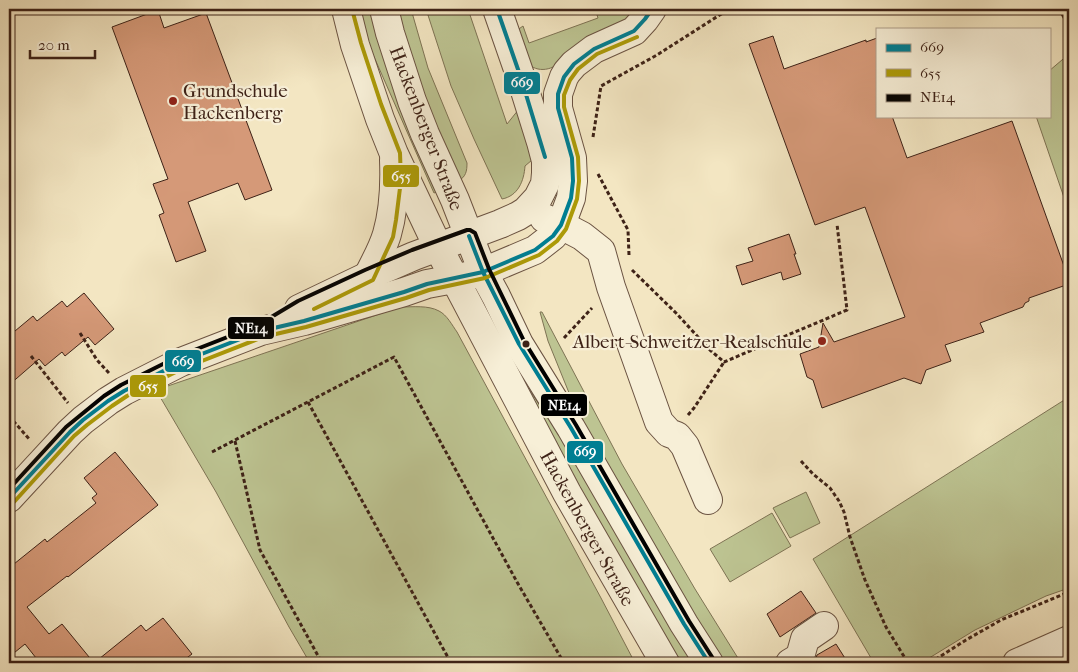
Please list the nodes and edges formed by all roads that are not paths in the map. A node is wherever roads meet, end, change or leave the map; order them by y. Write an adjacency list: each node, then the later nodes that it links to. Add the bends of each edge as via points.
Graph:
1 (346, 9): 7 (street, Hackenberger Straße, via 375,106)
2 (384, 9): 10 (street, Hackenberger Straße, via 412,101)
3 (497, 9): 6 (street)
4 (652, 9): 5 (street, via 634,30 594,50)
5 (567, 72): 6 (street, via 558,78); 9 (street, via 558,94 558,108 572,158 573,180)
6 (521, 78): 8 (street, via 546,166 545,184)
7 (394, 154): 11 (street, Hackenberger Straße); 13 (street, via 395,180 387,234)
8 (526, 211): 9 (street); 10 (street)
9 (562, 225): 12 (street, via 535,250); 17 (street, via 601,251 659,422 686,446)
10 (469, 236): 11 (street); 12 (street, Hackenberger Straße)
11 (438, 247): 13 (street); 14 (street, Hackenberger Straße)
12 (483, 272): 14 (street); 21 (street, Hackenberger Straße, via 519,344)
13 (368, 276): 15 (street, via 301,307)
14 (454, 279): 15 (street); 20 (street, Hackenberger Straße, via 568,493)
15 (261, 331): 16 (street, via 181,362 108,401 70,432)
16 (9, 498)
17 (708, 500)
18 (824, 626): 22 (street, via 804,639 800,657)
19 (1069, 640): 23 (street)
20 (665, 663)
21 (709, 663)
22 (790, 663)
23 (1018, 663)

